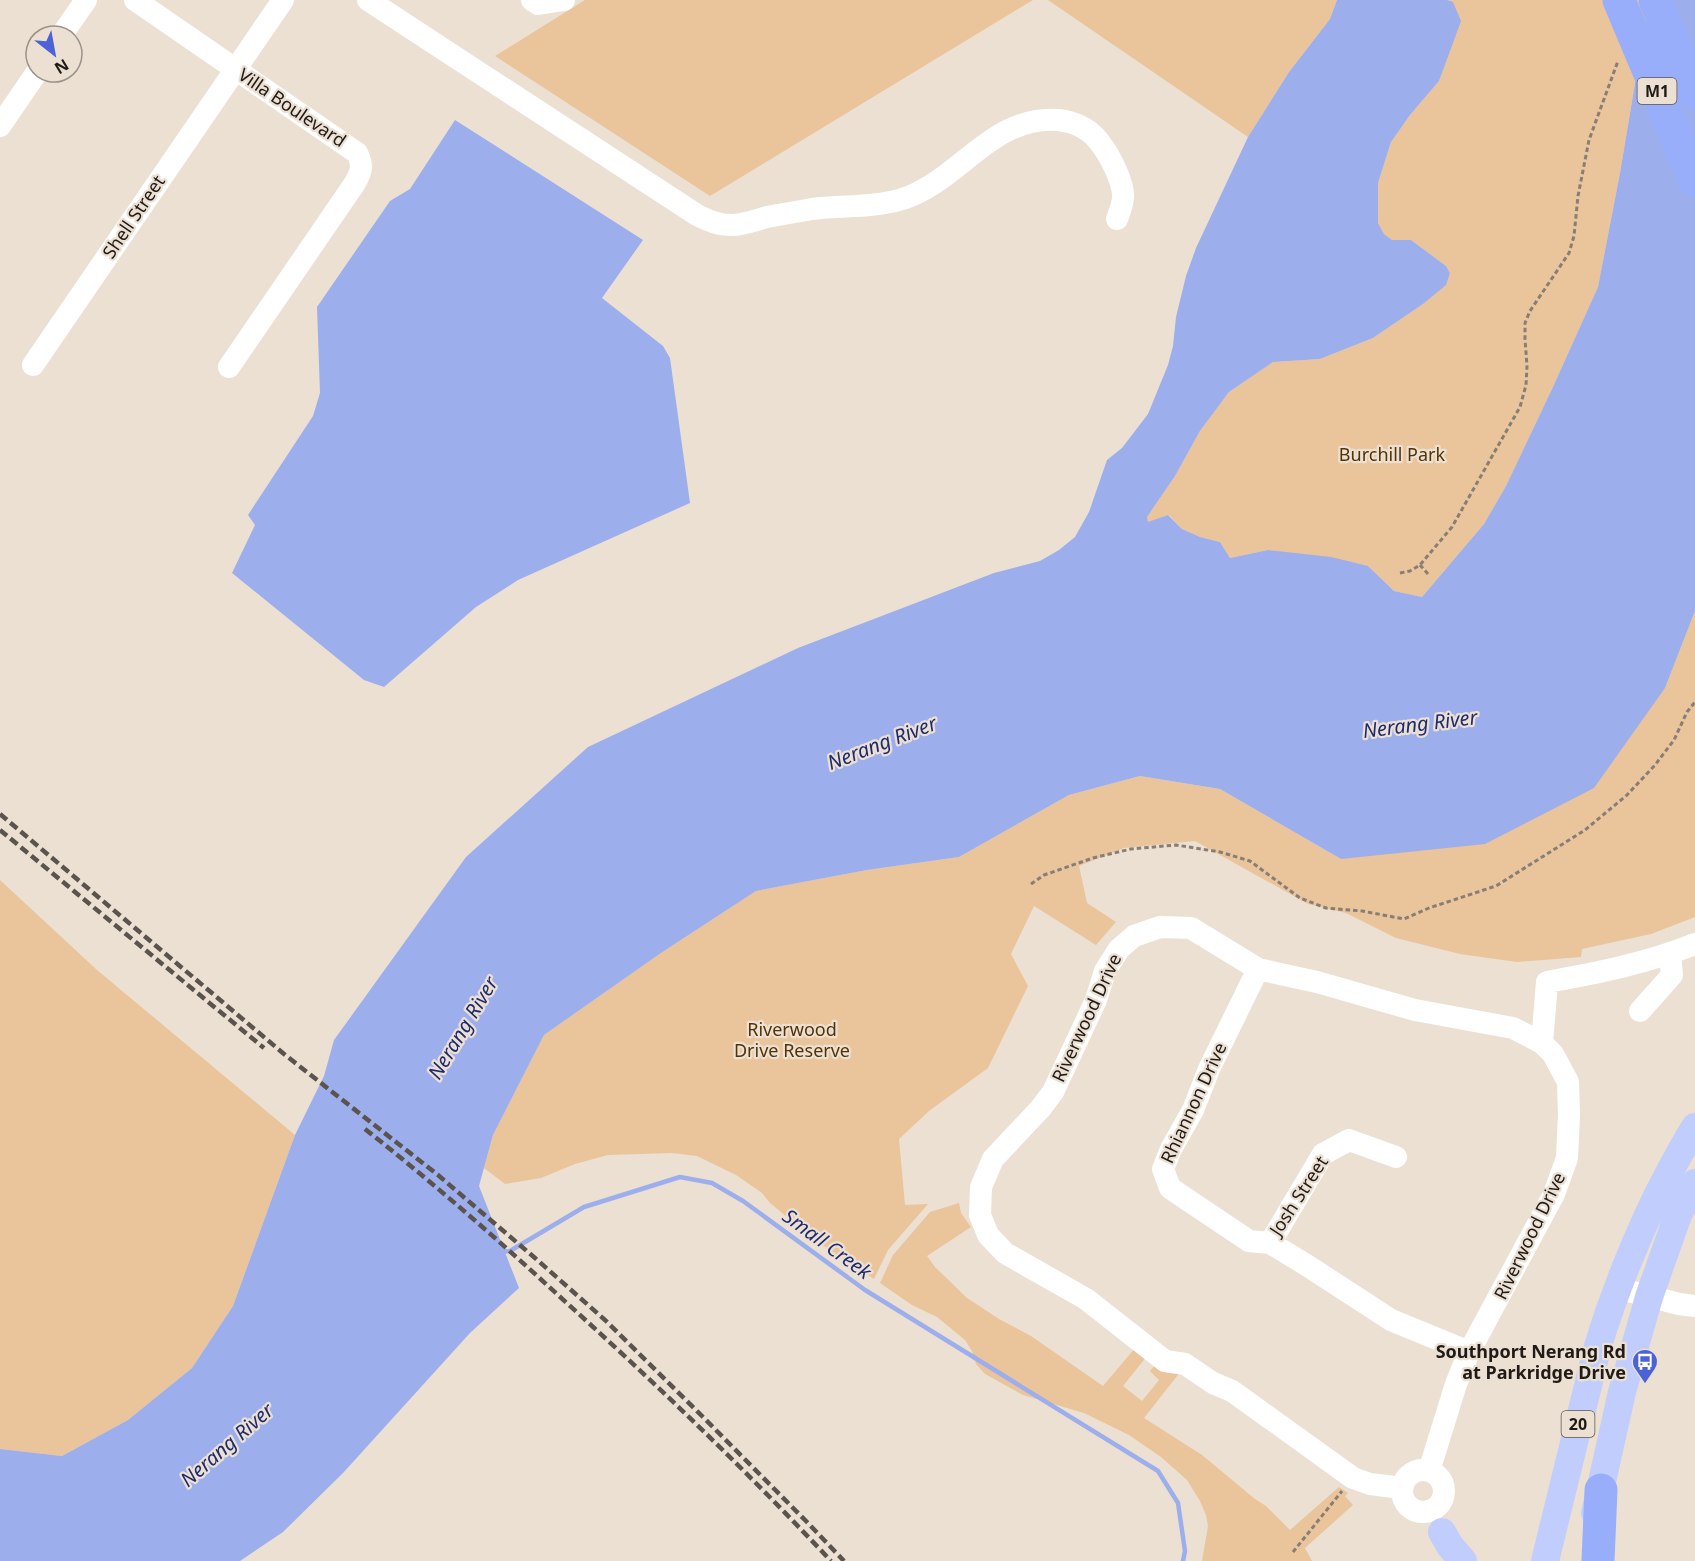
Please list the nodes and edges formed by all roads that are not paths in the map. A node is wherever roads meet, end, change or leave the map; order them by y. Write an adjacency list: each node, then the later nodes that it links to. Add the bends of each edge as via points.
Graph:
1 (86, 0): 9 (street)
2 (135, 0): 10 (street, Villa Boulevard)
3 (283, 0): 10 (street, Shell Street)
4 (368, 0): 15 (street, via 697,215 717,224 735,225 815,209 900,200 951,173 999,134 1044,119 1068,121 1088,130 1102,144 1114,165 1123,197)
5 (532, 0): 6 (street, via 538,4)
6 (564, 0)
7 (1619, 0): 14 (highway, M1)
8 (1655, 0): 12 (highway, M1)
9 (70, 24)
10 (235, 69): 16 (street, Shell Street); 17 (street, Villa Boulevard, via 357,153 362,172)
11 (29, 84): 13 (street)
12 (1695, 94)
13 (0, 126)
14 (1695, 182)
15 (1117, 219)
16 (33, 365)
17 (229, 367)
18 (1695, 944): 19 (street)
19 (1670, 954): 21 (street, via 1672,975); 22 (street, via 1547,982)
20 (1258, 969): 22 (street, Riverwood Drive, via 1415,1010 1513,1028); 26 (street, Rhiannon Drive, via 1163,1169 1170,1188 1250,1241); 32 (street, Riverwood Drive, via 1191,928 1160,927 1134,936 1119,948 1105,971 1096,1000 1053,1092 993,1159 981,1187 980,1215 988,1235 1005,1253 1086,1299 1165,1361 1185,1364 1232,1391 1353,1478)
21 (1640, 1011)
22 (1542, 1043): 30 (street, Riverwood Drive, via 1553,1054 1568,1082 1567,1158 1554,1194)
23 (1695, 1127): 27 (main road, 20, via 1642,1226)
24 (1396, 1157): 26 (street, Josh Street, via 1349,1140 1323,1154)
25 (1695, 1183): 28 (main road, 20, via 1677,1215)
26 (1270, 1243): 30 (street, Rhiannon Drive, via 1391,1320)
27 (1617, 1288): 28 (street); 40 (main road, 20, via 1597,1349)
28 (1649, 1297): 29 (street); 33 (main road, 20, via 1622,1392)
29 (1695, 1306)
30 (1469, 1352): 31 (street, Riverwood Drive)
31 (1429, 1471): 32 (street, via 1410,1475); 34 (street, via 1439,1479)
32 (1402, 1488): 35 (street, via 1406,1503)
33 (1601, 1490): 41 (main road, 20); 42 (highway)
34 (1443, 1495): 35 (street, via 1434,1508); 36 (street)
35 (1419, 1511): 37 (street, via 1432,1529)
36 (1442, 1532): 38 (street); 39 (main road)
37 (1444, 1561)
38 (1455, 1561)
39 (1463, 1561)
40 (1545, 1561)
41 (1583, 1561)
42 (1598, 1561)

